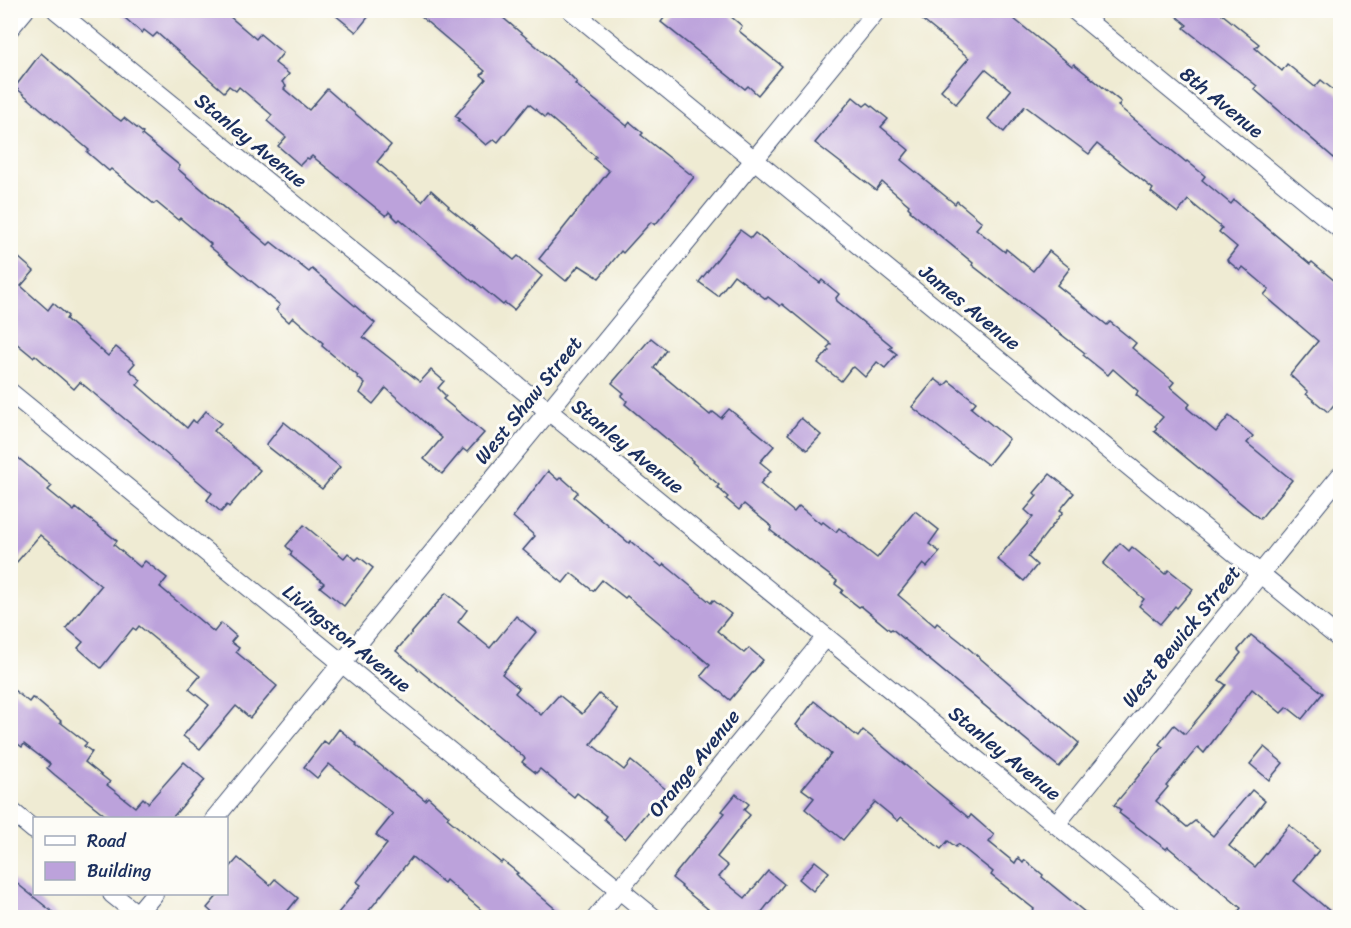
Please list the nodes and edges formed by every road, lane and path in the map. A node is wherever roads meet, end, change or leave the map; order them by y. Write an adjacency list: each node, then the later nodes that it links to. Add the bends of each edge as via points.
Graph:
1 (25, 10): 6 (street)
2 (56, 10): 10 (street, Stanley Avenue)
3 (571, 10): 7 (street, James Avenue)
4 (877, 10): 7 (street, West Shaw Street)
5 (1074, 10): 8 (street, 8th Avenue)
6 (10, 28)
7 (753, 159): 10 (street, West Shaw Street); 12 (street, James Avenue)
8 (1341, 229)
9 (10, 392): 15 (street, Livingston Avenue)
10 (548, 411): 13 (street, Stanley Avenue); 15 (street, West Shaw Street)
11 (1341, 476): 12 (street, West Bewick Street)
12 (1261, 574): 14 (street, James Avenue); 18 (street, West Bewick Street)
13 (826, 637): 18 (street, Stanley Avenue); 20 (street, Orange Avenue)
14 (1341, 639)
15 (342, 663): 17 (street, West Shaw Street); 20 (street, Livingston Avenue)
16 (10, 810): 19 (street)
17 (217, 817)
18 (1056, 824): 26 (street, Stanley Avenue)
19 (33, 829)
20 (619, 889): 24 (street, Orange Avenue); 25 (street, Livingston Avenue)
21 (113, 895): 23 (street)
22 (153, 895): 23 (street)
23 (138, 916)
24 (596, 918)
25 (654, 918)
26 (1172, 918)

